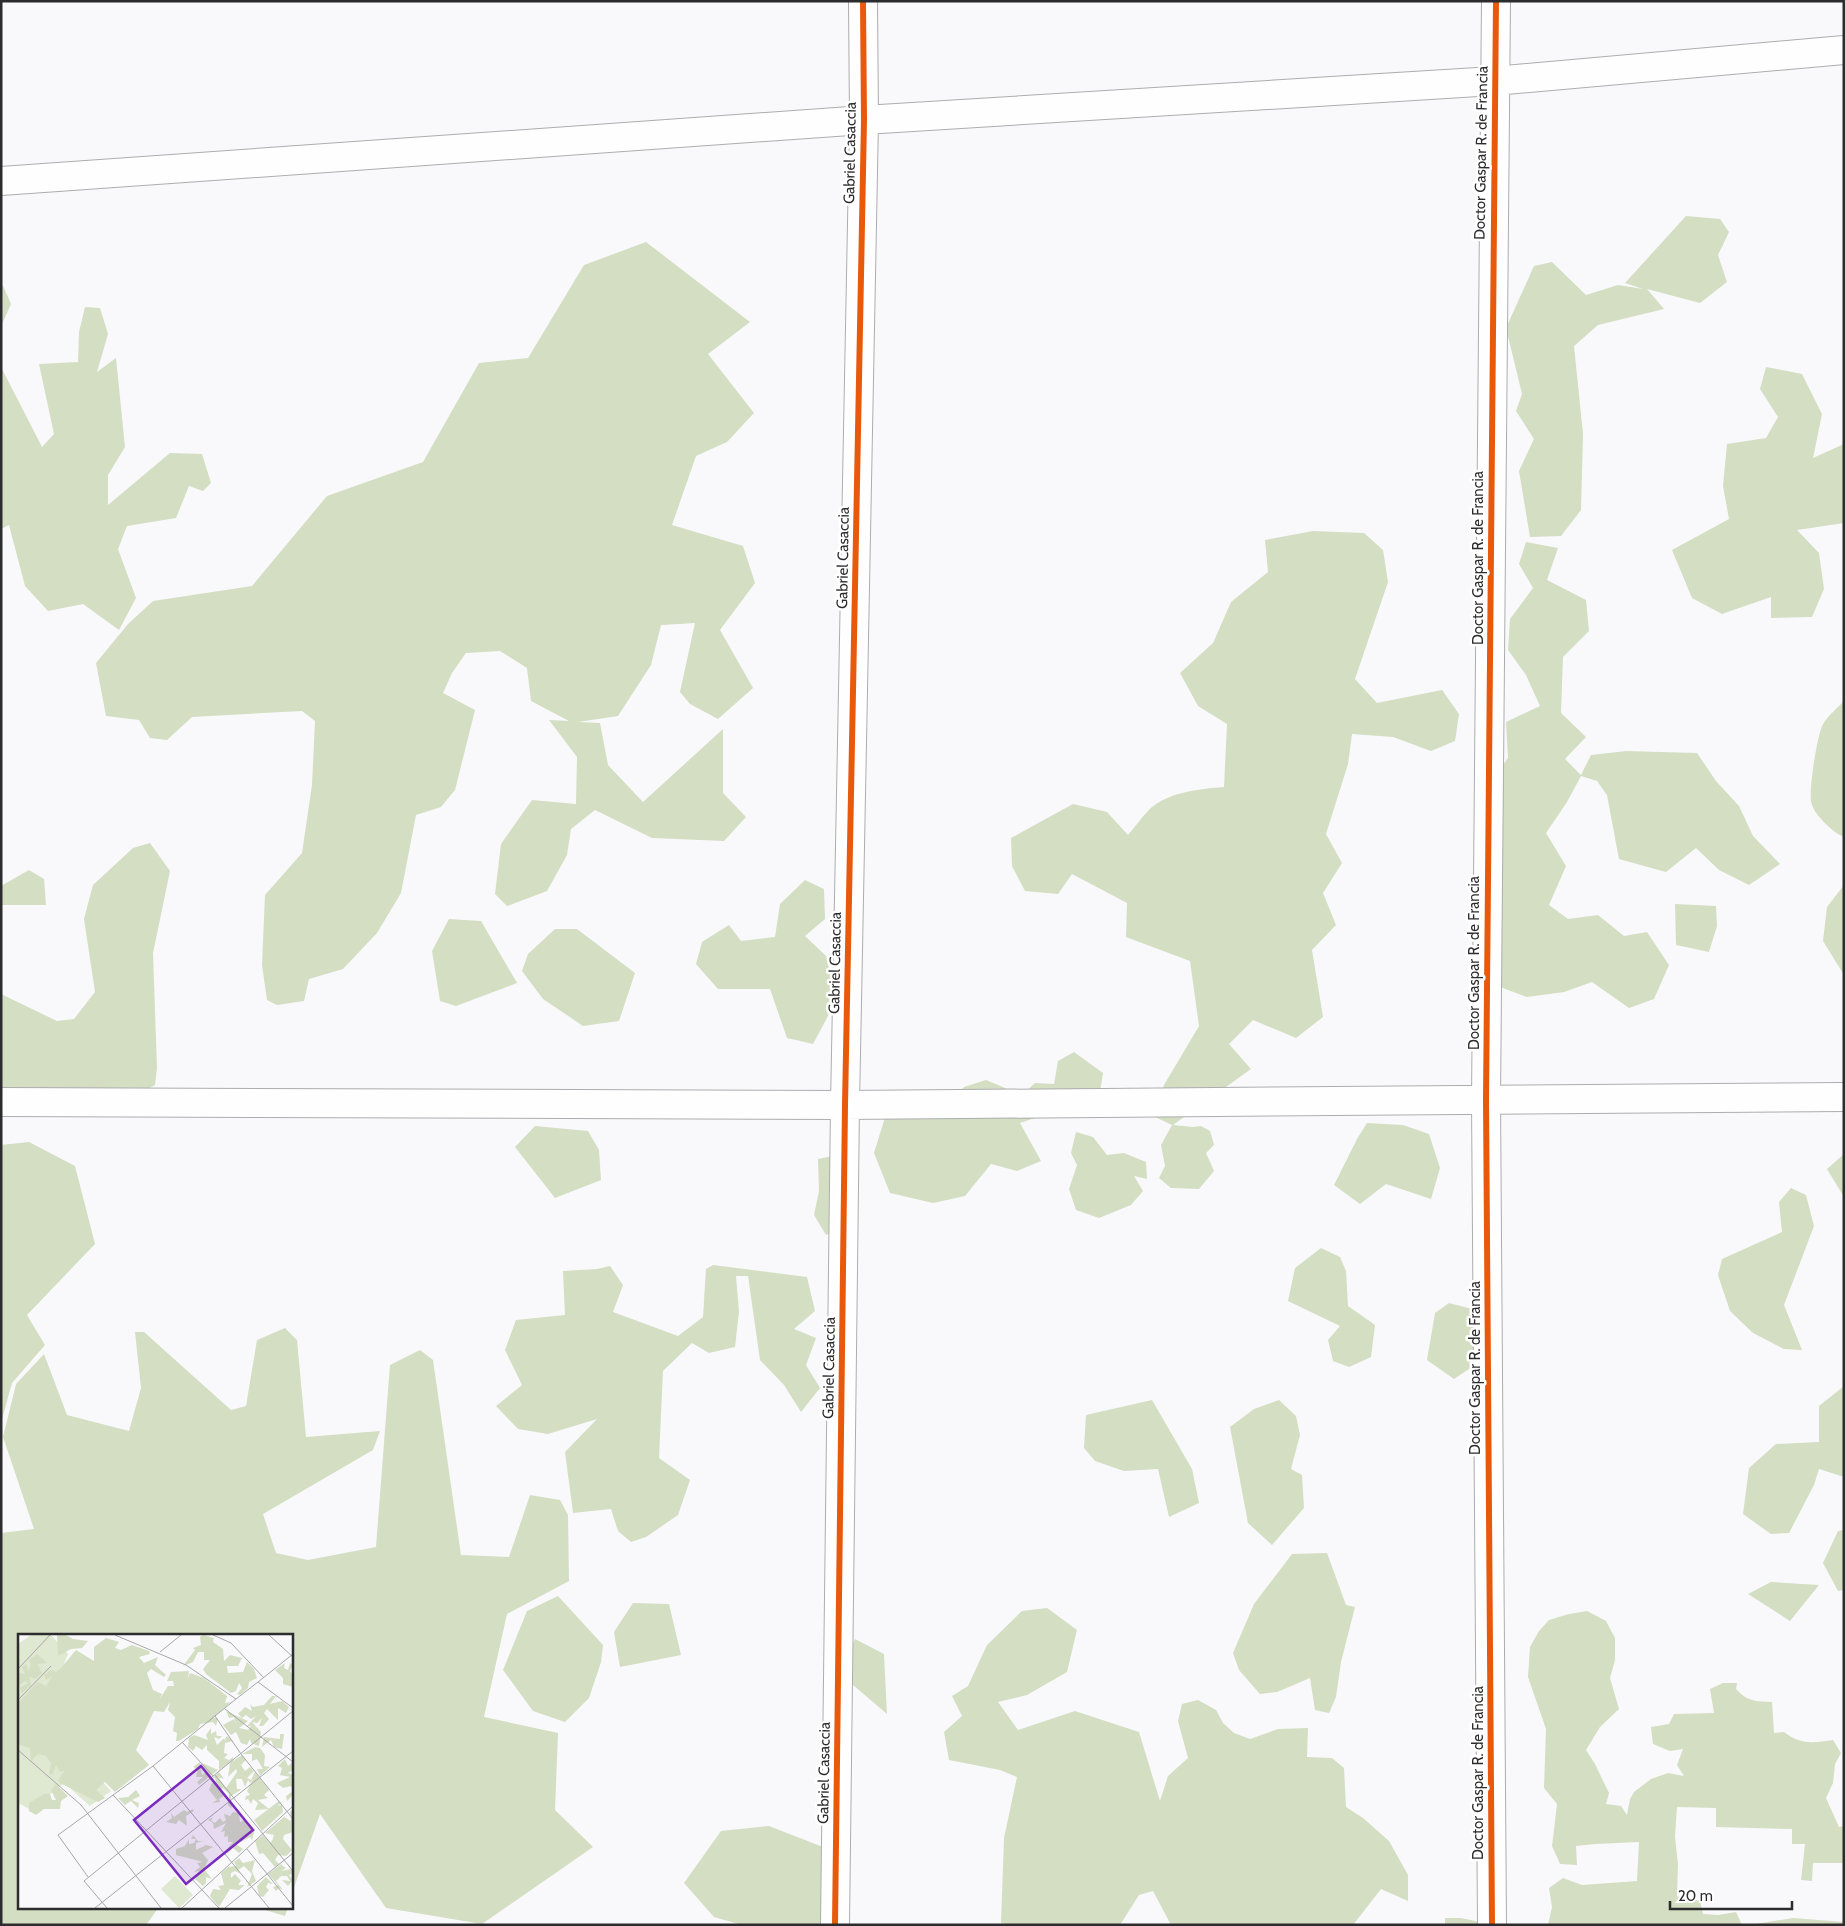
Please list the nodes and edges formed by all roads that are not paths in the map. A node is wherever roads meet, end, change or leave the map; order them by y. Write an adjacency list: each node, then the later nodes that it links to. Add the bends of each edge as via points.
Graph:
1 (863, 1): 5 (street, Gabriel Casaccia)
2 (1496, 1): 4 (street, Doctor Gaspar R. de Francia)
3 (1844, 50): 4 (street)
4 (1494, 81): 5 (street); 8 (street, Doctor Gaspar R. de Francia)
5 (864, 120): 6 (street); 10 (street, Gabriel Casaccia)
6 (1, 181)
7 (1844, 1097): 8 (street)
8 (1486, 1100): 10 (street); 12 (street, Doctor Gaspar R. de Francia)
9 (1, 1102): 10 (street)
10 (845, 1106): 11 (street, Gabriel Casaccia)
11 (834, 1925)
12 (1492, 1925)

